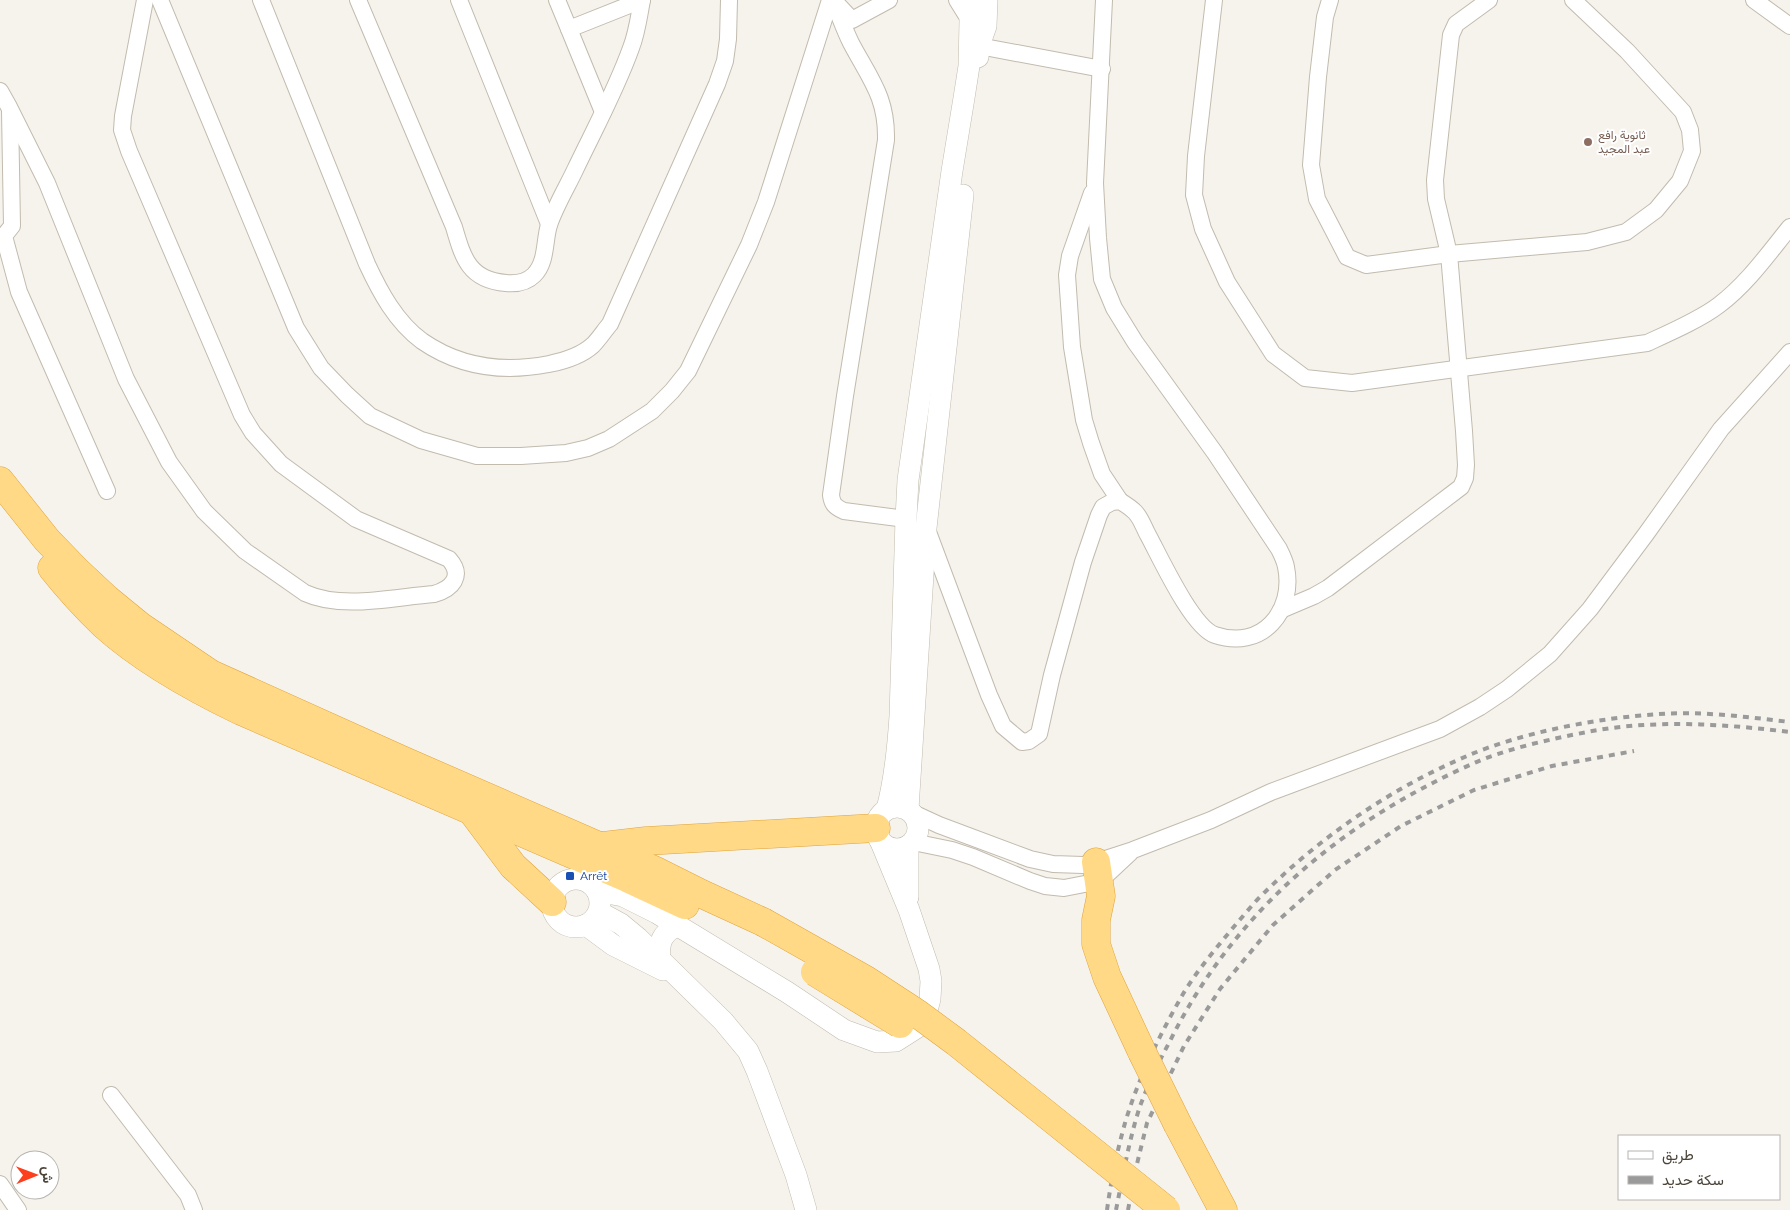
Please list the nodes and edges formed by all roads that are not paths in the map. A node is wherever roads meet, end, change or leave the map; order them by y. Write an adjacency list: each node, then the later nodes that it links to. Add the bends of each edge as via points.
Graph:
1 (144, 0): 25 (street, via 122,130 242,415 253,433 281,464 356,519 449,559 456,572 451,586 434,594 354,601 314,597 245,551 204,511 169,462 126,379 47,183)
2 (160, 0): 8 (street, via 296,328 321,368 370,416 420,440 477,456 521,456 566,453 609,439 652,411 688,371 749,245 766,202)
3 (261, 0): 7 (street, via 380,291 397,317 421,340 459,360 496,369 529,368 566,361 593,346 610,324 717,84 725,61)
4 (358, 0): 28 (street, via 462,253 473,271 498,282 516,284 526,281 541,263)
5 (459, 0): 28 (street)
6 (557, 0): 21 (street)
7 (729, 0)
8 (832, 0): 9 (street, via 852,20); 38 (street, via 879,95 886,140 831,495 836,508 844,511)
9 (889, 0)
10 (957, 0): 19 (street)
11 (973, 0): 19 (street)
12 (987, 0): 22 (street, via 986,26)
13 (1104, 0): 23 (street)
14 (1214, 0): 33 (street, via 1194,195 1203,229 1227,282 1272,354 1305,378 1352,382)
15 (1330, 0): 31 (street, via 1318,77 1311,165 1317,199 1348,257 1357,262 1366,265)
16 (1489, 0): 31 (street, via 1456,24 1451,35 1435,180 1436,199)
17 (1573, 0): 31 (street, via 1627,50 1683,112 1690,130 1692,152 1680,181 1656,210 1626,232 1587,242)
18 (1754, 0): 20 (street)
19 (970, 21): 38 (street, via 966,82 908,480)
20 (1790, 26)
21 (569, 29): 26 (street); 26 (street, via 642,0 631,48)
22 (979, 46): 23 (street); 39 (street)
23 (1102, 69): 27 (street)
24 (0, 91): 25 (street)
25 (10, 107): 29 (street)
26 (603, 112): 28 (street)
27 (1095, 184): 36 (street, via 1070,256 1067,275 1072,347 1084,420 1102,474); 40 (street, via 1102,279 1114,308 1279,549 1288,577)
28 (549, 224)
29 (6, 227): 35 (street, via 4,236 19,292)
30 (1790, 227): 33 (street, via 1750,276 1719,305 1647,343)
31 (1449, 254): 33 (street)
32 (1790, 352): 46 (street, via 1721,429 1590,608 1550,654 1508,689 1440,729 1271,792 1134,850)
33 (1458, 369): 40 (street, via 1466,465 1460,487 1328,588)
34 (0, 482): 45 (highway, via 48,540 107,599 140,626 211,674)
35 (107, 490)
36 (1120, 501): 39 (street, via 1103,507 1099,515 1080,571 1039,734 1022,742 1003,726 988,695); 40 (street, via 1136,513 1187,605 1204,629 1215,635 1246,638 1273,623)
37 (0, 505): 41 (highway, via 72,593 132,648 199,691 232,707)
38 (906, 519): 43 (street, via 897,754)
39 (926, 528): 42 (street)
40 (1281, 610)
41 (472, 811): 47 (highway); 48 (highway, via 513,866)
42 (911, 811): 43 (street, via 897,806); 44 (street, via 918,825 916,837); 46 (street, via 954,831 1040,862)
43 (881, 825): 44 (street, via 889,848); 45 (highway); 50 (street)
44 (910, 844): 46 (street, via 952,850 1045,886 1071,888); 50 (street)
45 (601, 846): 52 (highway, via 702,894)
46 (1098, 872): 62 (highway, bridge, via 1101,896 1096,944 1108,978 1178,1125)
47 (627, 878): 49 (highway, via 612,884); 52 (highway)
48 (552, 902): 49 (street, via 557,918 578,927); 49 (street, via 558,887 564,882 580,879 588,882)
49 (595, 904): 51 (street, via 657,913); 53 (street); 54 (street, via 613,945)
50 (909, 910): 51 (street, via 929,969 930,999 918,1027 903,1038 886,1042 862,1038 844,1030)
51 (678, 925): 53 (street, via 663,935)
52 (759, 930): 60 (highway, bridge, via 942,1054); 61 (highway, bridge, via 866,980 918,1014)
53 (660, 960): 54 (street)
54 (676, 976): 59 (street, via 723,1021 748,1052 784,1141)
55 (111, 1095): 58 (street, via 188,1195)
56 (0, 1184): 57 (street)
57 (18, 1210)
58 (194, 1210)
59 (806, 1210)
60 (1137, 1210)
61 (1166, 1210)
62 (1223, 1210)

